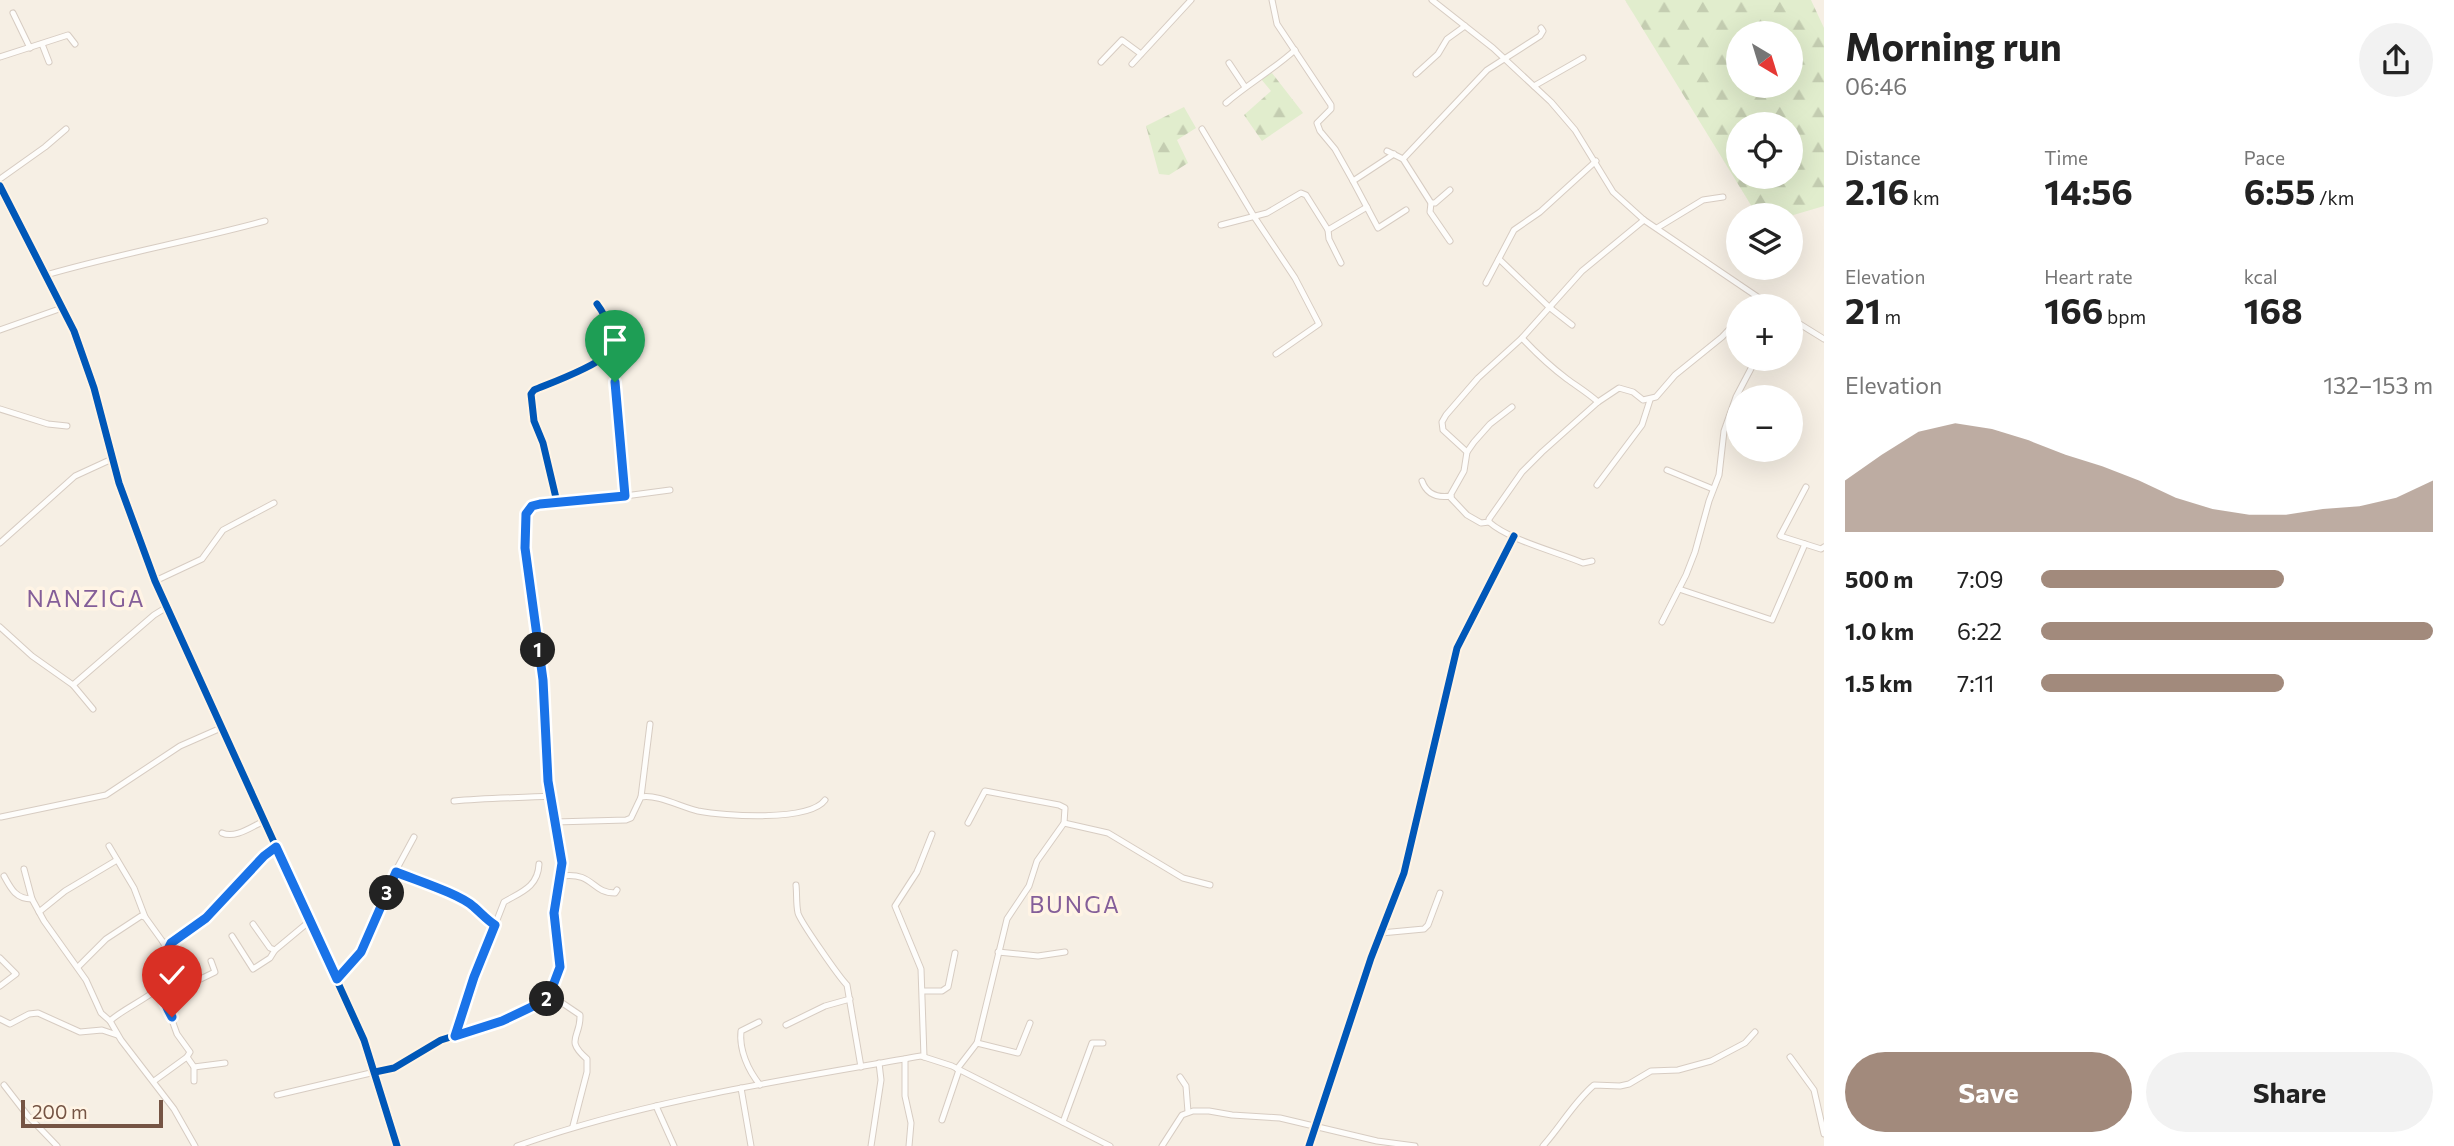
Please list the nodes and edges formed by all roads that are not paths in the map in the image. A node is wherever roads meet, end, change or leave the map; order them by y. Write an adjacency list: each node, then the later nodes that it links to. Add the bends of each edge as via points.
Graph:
1 (1190, 0): 11 (street)
2 (1272, 0): 10 (street, via 1277,24)
3 (1432, 0): 5 (street)
4 (13, 13): 9 (street)
5 (1465, 26): 14 (street); 19 (street)
6 (1541, 28): 14 (street, via 1540,36)
7 (42, 44): 8 (street, via 68,36); 9 (street); 15 (street)
8 (75, 44)
9 (30, 48): 12 (street)
10 (1295, 50): 21 (street); 28 (street, via 1328,98 1331,109 1317,123)
11 (1141, 54): 16 (street, via 1122,40); 18 (street)
12 (0, 57)
13 (1583, 58): 20 (street)
14 (1505, 60): 20 (street); 25 (street, via 1487,70)
15 (49, 62)
16 (1101, 62)
17 (1229, 63): 21 (street)
18 (1132, 64)
19 (1416, 74)
20 (1534, 86): 26 (street, via 1560,110)
21 (1245, 87): 22 (street)
22 (1226, 103)
23 (66, 129): 27 (street)
24 (1202, 129): 35 (street)
25 (1403, 159): 28 (street, via 1391,153); 32 (street)
26 (1596, 161): 36 (street, via 1613,192); 42 (street, via 1514,230)
27 (0, 178)
28 (1353, 181): 33 (street)
29 (0, 186): 44 (street)
30 (1450, 190): 32 (street)
31 (1723, 197): 39 (street, via 1703,200)
32 (1431, 204): 41 (street, via 1430,212)
33 (1367, 207): 34 (street, via 1378,228); 40 (street)
34 (1406, 210)
35 (1255, 218): 38 (street); 40 (street, via 1301,193); 56 (street, via 1319,324)
36 (1644, 220): 39 (street); 48 (street, via 1582,271)
37 (265, 221): 44 (street)
38 (1221, 225)
39 (1657, 228): 46 (street)
40 (1328, 230): 43 (street)
41 (1450, 241)
42 (1499, 259): 45 (street); 48 (street)
43 (1341, 263)
44 (46, 275): 49 (street)
45 (1486, 284)
46 (1753, 294)
47 (597, 304): 74 (street, via 610,335 604,356 531,394)
48 (1549, 307): 50 (street); 54 (street)
49 (62, 308): 52 (street); 65 (street, via 92,382)
50 (1572, 325)
51 (1803, 326): 55 (street)
52 (0, 330)
53 (1726, 333): 59 (street)
54 (1522, 338): 60 (street); 64 (street, via 1478,378 1442,422 1443,430)
55 (1824, 339)
56 (1276, 354)
57 (1749, 371): 70 (street, via 1724,431)
58 (615, 382): 72 (street)
59 (1650, 400): 60 (street, via 1619,388); 68 (street, via 1642,425)
60 (1598, 402): 76 (street, via 1522,472)
61 (1512, 407): 64 (street, via 1490,424)
62 (0, 409): 63 (street)
63 (67, 426)
64 (1467, 452): 73 (street, via 1464,471)
65 (112, 459): 78 (street, via 75,476); 82 (street)
66 (1667, 470): 70 (street)
67 (1422, 481): 73 (street, via 1432,494)
68 (1597, 485)
69 (1806, 487): 79 (street, via 1780,536)
70 (1713, 489): 83 (street)
71 (670, 490): 72 (street)
72 (625, 496): 74 (street)
73 (1451, 496): 76 (street, via 1467,515)
74 (554, 502): 91 (street, via 532,506 526,514 525,548 543,680)
75 (274, 503): 82 (street, via 223,530 202,559)
76 (1489, 522): 77 (street)
77 (1514, 536): 81 (street, via 1583,564); 121 (street, via 1457,648 1404,873)
78 (0, 543)
79 (1805, 544): 80 (street); 83 (street, via 1772,620)
80 (1824, 547)
81 (1592, 561)
82 (155, 581): 84 (street)
83 (1679, 589): 85 (street)
84 (167, 607): 87 (street); 90 (street)
85 (1662, 622)
86 (0, 627): 87 (street)
87 (73, 685): 88 (street)
88 (93, 709)
89 (650, 724): 92 (street)
90 (221, 727): 95 (street, via 180,746 106,795); 96 (street)
91 (551, 796): 94 (street); 97 (street)
92 (641, 797): 93 (street, via 722,814 803,813); 97 (street, via 626,820)
93 (825, 800)
94 (454, 801)
95 (1, 817)
96 (264, 821): 100 (street, via 234,835); 104 (street)
97 (555, 822): 110 (street)
98 (968, 823): 99 (street, via 985,791 1063,806)
99 (1064, 823): 111 (street, via 1108,834 1183,878); 127 (street, via 1037,861 1030,886 1007,919)
100 (222, 833)
101 (932, 834): 137 (street, via 917,872 895,906 919,960)
102 (414, 837): 108 (street)
103 (109, 846): 105 (street)
104 (276, 847): 118 (street); 124 (street, via 206,918)
105 (117, 860): 116 (street); 117 (street)
106 (539, 864): 120 (street, via 534,883 504,902)
107 (24, 869): 115 (street)
108 (396, 872): 120 (street, via 461,899); 134 (street, via 361,952)
109 (4, 876): 115 (street, via 16,895)
110 (562, 876): 113 (street, via 585,877 604,893); 138 (street, via 554,913 560,967)
111 (1210, 885)
112 (796, 886): 139 (street, via 799,915 846,985)
113 (617, 890)
114 (1440, 893): 121 (street, via 1424,929)
115 (32, 900): 116 (street)
116 (39, 912): 132 (street)
117 (145, 917): 123 (street); 132 (street, via 106,939)
118 (311, 923): 125 (street); 134 (street)
119 (253, 924): 125 (street)
120 (495, 925): 146 (street)
121 (1381, 933): 171 (street)
122 (232, 936): 125 (street, via 253,969)
123 (163, 942): 124 (street); 126 (street)
124 (171, 943): 126 (street)
125 (275, 950)
126 (167, 951): 133 (street)
127 (998, 952): 128 (street, via 1038,956); 148 (street)
128 (1065, 952)
129 (955, 953): 137 (street, via 948,988)
130 (0, 958): 136 (street, via 16,974)
131 (211, 961): 133 (street, via 215,972 186,986)
132 (78, 967): 141 (street, via 101,1013)
133 (169, 979): 135 (street)
134 (337, 979): 159 (street)
135 (163, 985): 141 (street); 150 (street, via 177,1034 190,1052)
136 (0, 986)
137 (923, 991): 151 (street)
138 (550, 994): 146 (street, via 502,1021); 172 (street, via 580,1015 573,1038 576,1049 587,1059 587,1072)
139 (850, 999): 144 (street); 157 (street)
140 (0, 1019): 147 (street, via 9,1024 38,1013 80,1032 102,1030)
141 (110, 1021): 147 (street)
142 (758, 1022): 164 (street, via 741,1031 741,1037 744,1056)
143 (1030, 1023): 148 (street, via 1015,1054)
144 (786, 1026)
145 (1755, 1032): 187 (street, via 1745,1043 1711,1061 1651,1071 1620,1086 1594,1085)
146 (455, 1036): 159 (street, via 394,1068)
147 (121, 1040): 162 (street)
148 (977, 1043): 158 (street)
149 (1103, 1043): 170 (street, via 1092,1043)
150 (187, 1057): 156 (street); 162 (street)
151 (924, 1057): 153 (street); 158 (street)
152 (1790, 1057): 173 (street, via 1814,1090)
153 (905, 1059): 155 (street); 182 (street)
154 (225, 1063): 156 (street)
155 (879, 1063): 157 (street); 181 (street, via 880,1095)
156 (194, 1067): 161 (street)
157 (861, 1067): 164 (street)
158 (958, 1070): 169 (street); 170 (street)
159 (375, 1072): 166 (street); 177 (street)
160 (1180, 1077): 168 (street, via 1186,1086)
161 (194, 1081)
162 (154, 1082): 176 (street)
163 (4, 1085): 175 (street)
164 (760, 1085): 165 (street)
165 (741, 1088): 167 (street); 180 (street)
166 (277, 1095)
167 (656, 1106): 172 (street); 179 (street)
168 (1188, 1112): 171 (street); 184 (street)
169 (942, 1120)
170 (1063, 1122): 183 (street)
171 (1315, 1125): 174 (street); 185 (street)
172 (573, 1126): 178 (street)
173 (1824, 1133)
174 (1377, 1143): 186 (street)
175 (57, 1146)
176 (195, 1146)
177 (397, 1146)
178 (517, 1146)
179 (674, 1146)
180 (751, 1146)
181 (871, 1146)
182 (909, 1146)
183 (1110, 1146)
184 (1162, 1146)
185 (1308, 1146)
186 (1415, 1146)
187 (1544, 1146)

